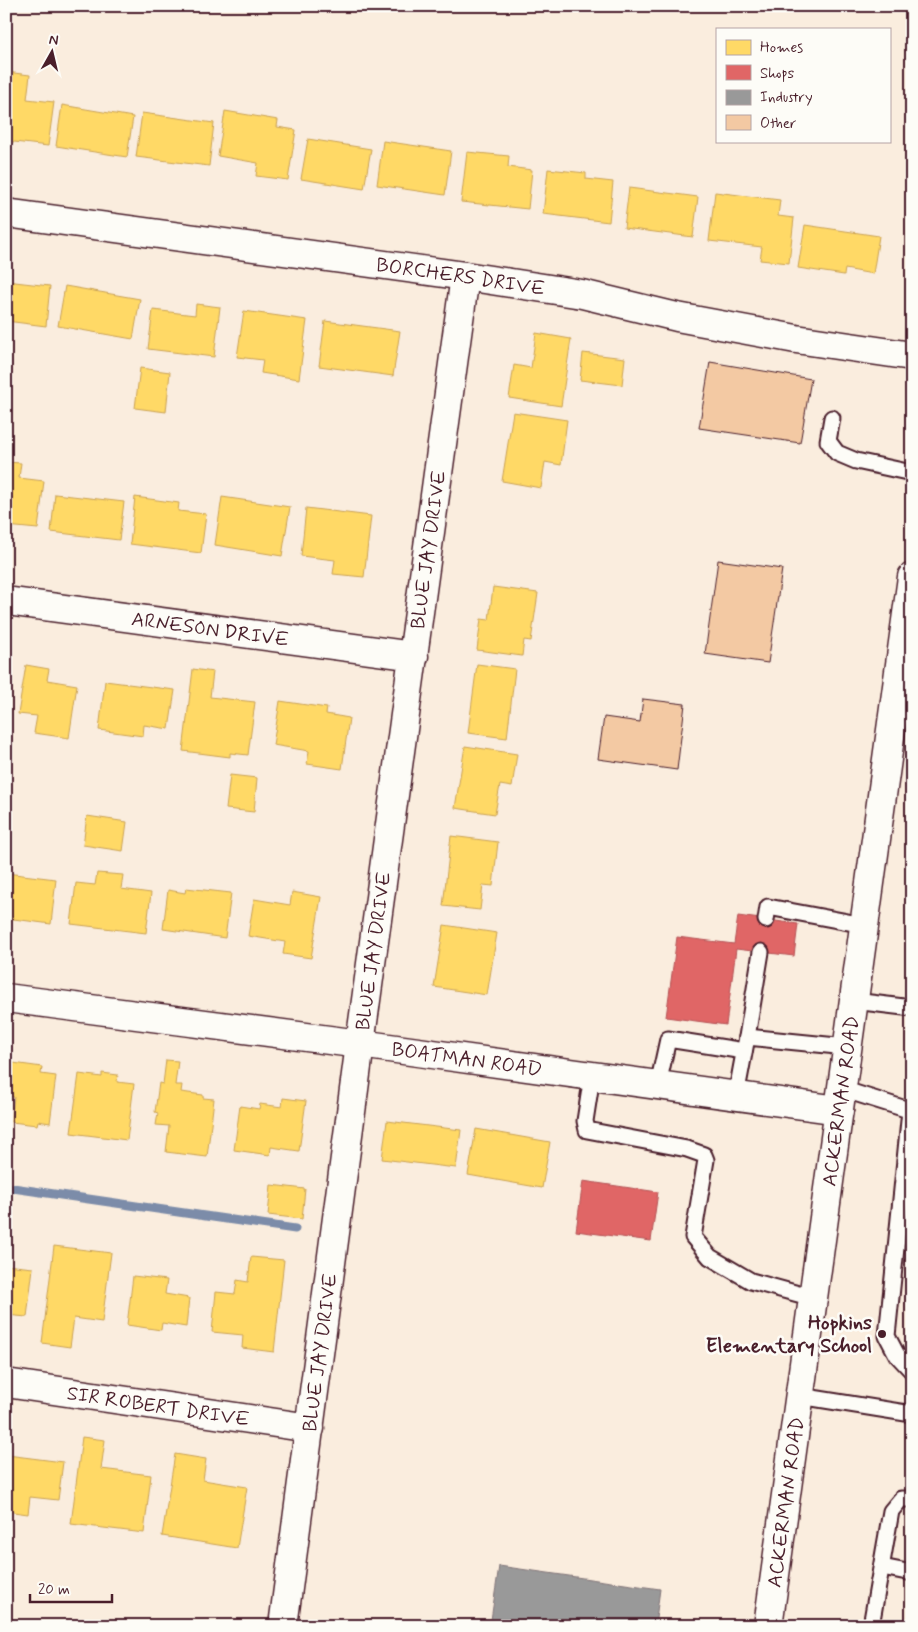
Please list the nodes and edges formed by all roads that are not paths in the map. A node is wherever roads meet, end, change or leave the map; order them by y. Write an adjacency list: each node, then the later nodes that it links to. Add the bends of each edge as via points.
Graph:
1 (6, 213): 2 (street, BORCHERS DRIVE)
2 (465, 276): 3 (street, BORCHERS DRIVE, via 582,294 676,317 796,339); 8 (street, BLUE JAY DRIVE)
3 (912, 356)
4 (832, 418): 5 (lane, via 828,442 838,453)
5 (912, 473)
6 (912, 577): 9 (street, ACKERMAN ROAD)
7 (6, 600): 8 (street, ARNESON DRIVE)
8 (414, 656): 16 (street, BLUE JAY DRIVE)
9 (904, 682): 11 (street, ACKERMAN ROAD)
10 (766, 920): 11 (lane, via 768,907)
11 (864, 925): 14 (street, ACKERMAN ROAD)
12 (760, 952): 17 (lane)
13 (6, 998): 16 (street, BOATMAN ROAD)
14 (854, 1001): 15 (lane); 18 (street, ACKERMAN ROAD)
15 (912, 1008)
16 (360, 1044): 19 (street, BOATMAN ROAD); 29 (street, BLUE JAY DRIVE)
17 (746, 1044): 18 (lane); 20 (lane, via 668,1039); 21 (lane)
18 (848, 1047): 22 (street, ACKERMAN ROAD)
19 (592, 1076): 20 (street, BOATMAN ROAD); 24 (lane, via 585,1121 587,1130 704,1155 706,1160 693,1237 710,1257 751,1281)
20 (658, 1085): 21 (street, BOATMAN ROAD)
21 (736, 1096): 22 (street, BOATMAN ROAD)
22 (841, 1099): 23 (lane); 24 (street, ACKERMAN ROAD)
23 (911, 1111): 25 (lane, via 887,1336 897,1355)
24 (813, 1298): 27 (street, ACKERMAN ROAD)
25 (912, 1371)
26 (6, 1384): 29 (street, SIR ROBERT DRIVE)
27 (800, 1396): 28 (lane); 34 (street, ACKERMAN ROAD)
28 (912, 1414)
29 (310, 1428): 33 (street, BLUE JAY DRIVE)
30 (912, 1499): 31 (lane, via 901,1500 891,1512)
31 (882, 1567): 32 (lane); 35 (lane)
32 (912, 1573)
33 (283, 1626)
34 (768, 1626)
35 (873, 1626)

